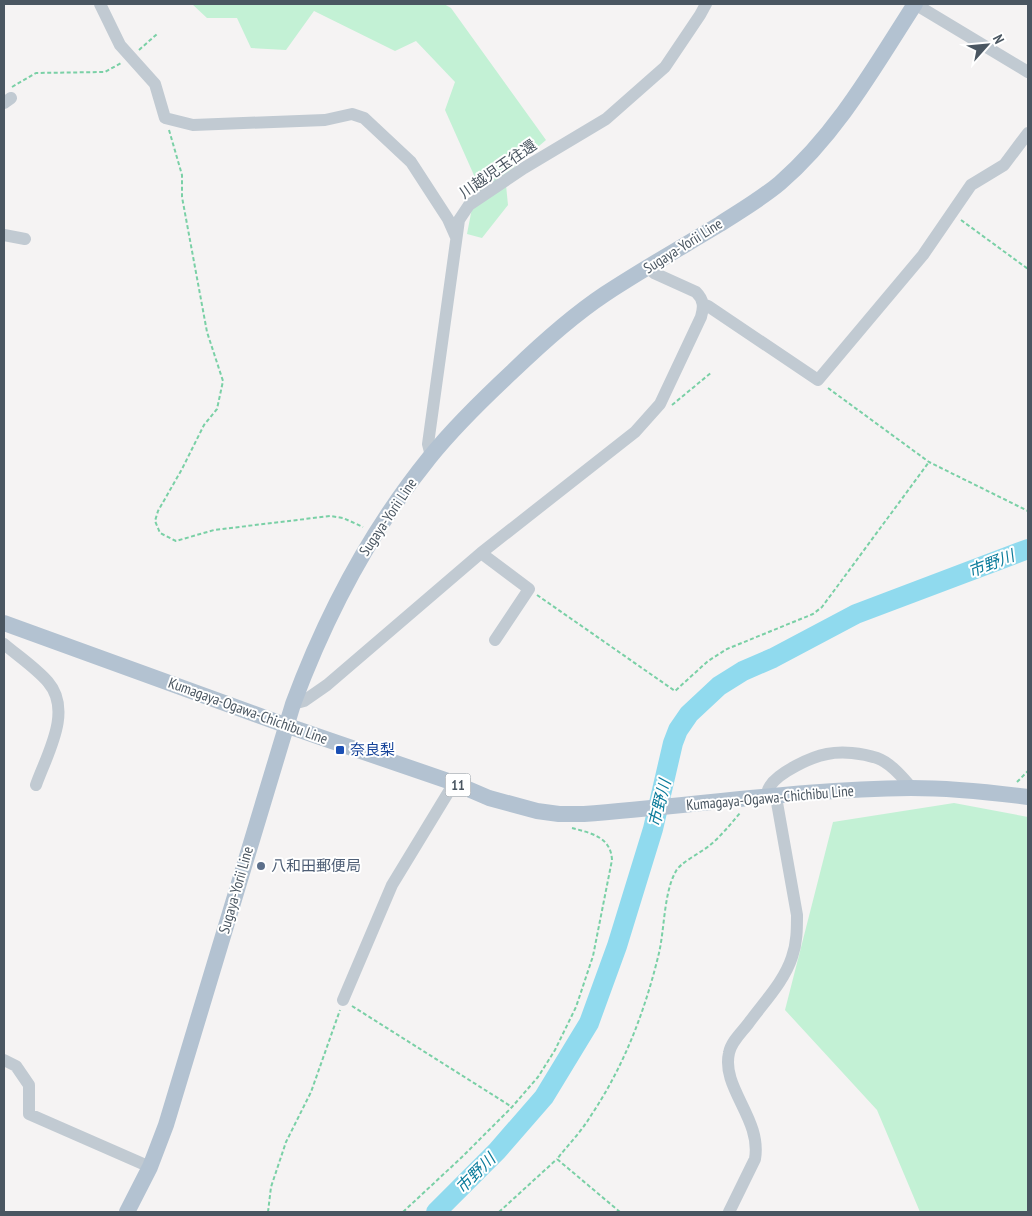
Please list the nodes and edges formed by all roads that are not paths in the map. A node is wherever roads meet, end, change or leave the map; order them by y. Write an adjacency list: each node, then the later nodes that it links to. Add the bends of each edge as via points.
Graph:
1 (100, 4): 7 (street, via 120,45 155,84 165,118 193,125 325,120 352,114 364,118 411,162 448,218)
2 (706, 4): 7 (street, 川越児玉往還, via 665,67 606,119 469,205 459,220)
3 (915, 4): 4 (street); 9 (main road, Sugaya-Yorii Line, via 845,111 779,184)
4 (1028, 72)
5 (1028, 133): 10 (street, via 1004,165 971,185 923,255 818,380)
6 (4, 235): 8 (street)
7 (456, 237): 11 (street, 川越児玉往還, via 428,444)
8 (26, 238)
9 (648, 268): 10 (street, via 696,292); 11 (main road, Sugaya-Yorii Line, via 606,294 550,336 486,396)
10 (703, 304): 12 (street, via 701,318 653,414 635,432)
11 (431, 456): 16 (main road, Sugaya-Yorii Line, via 376,533 332,610)
12 (481, 553): 14 (street, via 529,589); 16 (street, via 327,685 304,701)
13 (4, 623): 17 (main road, Kumagaya-Ogawa-Chichibu Line / 11)
14 (495, 640)
15 (4, 644): 19 (street, via 47,680 58,702 57,729)
16 (293, 704): 17 (main road, Sugaya-Yorii Line)
17 (285, 725): 18 (main road, Kumagaya-Ogawa-Chichibu Line / 11); 25 (main road, Sugaya-Yorii Line, via 195,1031)
18 (454, 783): 21 (main road, Kumagaya-Ogawa-Chichibu Line / 11, via 489,798 559,814); 23 (street, via 392,885)
19 (36, 785)
20 (912, 788): 21 (main road, Kumagaya-Ogawa-Chichibu Line / 11); 21 (street, via 878,759 853,754 827,754 794,767 778,778); 22 (main road, Kumagaya-Ogawa-Chichibu Line / 11)
21 (765, 797): 27 (street, via 796,915 796,932 792,957 783,976 729,1051 728,1069 753,1128 756,1151)
22 (1028, 797)
23 (347, 1003)
24 (4, 1060): 25 (street, via 16,1066 29,1085 29,1114)
25 (150, 1167): 26 (main road, Sugaya-Yorii Line)
26 (127, 1212)
27 (729, 1212)

